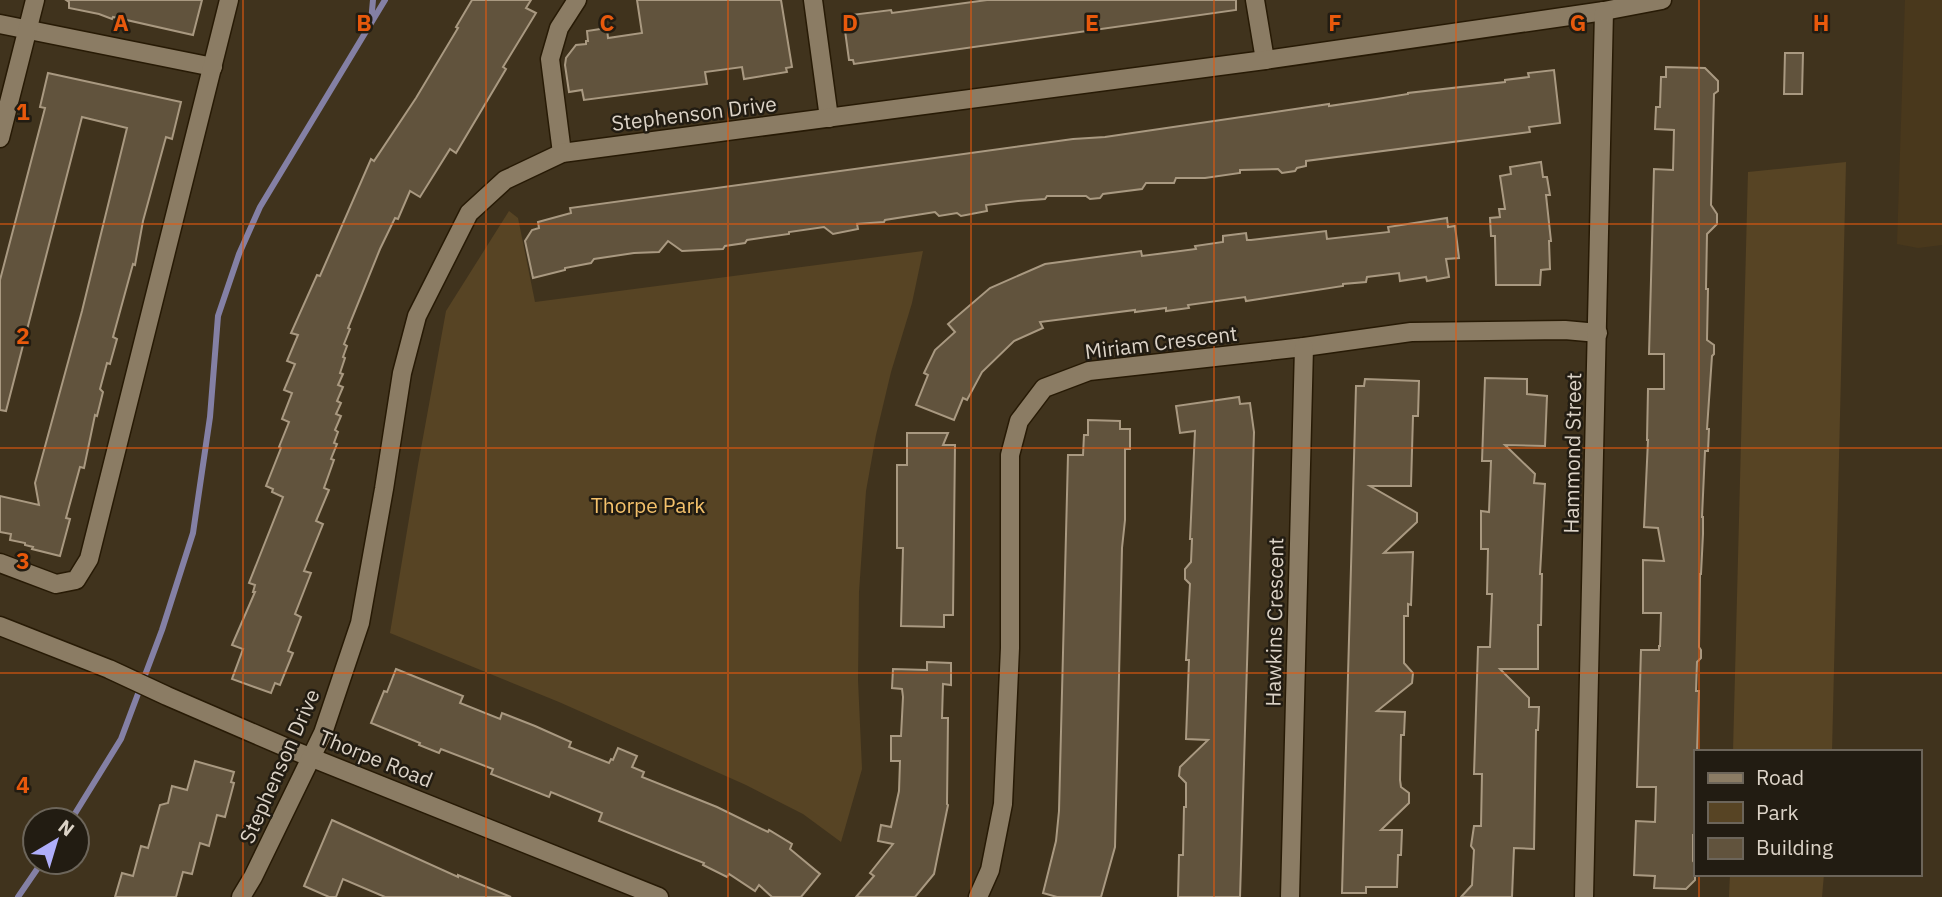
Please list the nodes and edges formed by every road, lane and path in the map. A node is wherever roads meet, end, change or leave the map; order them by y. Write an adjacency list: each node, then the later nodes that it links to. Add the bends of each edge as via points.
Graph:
1 (35, 0): 9 (street)
2 (229, 0): 11 (street)
3 (577, 0): 14 (street, via 559,29 550,59)
4 (813, 0): 12 (street)
5 (1255, 0): 10 (street)
6 (1662, 0): 7 (street, Stephenson Drive)
7 (1604, 11): 10 (street, Stephenson Drive); 15 (street, Hammond Street)
8 (0, 24): 9 (street)
9 (27, 30): 11 (street); 13 (street)
10 (1265, 60): 12 (street, Stephenson Drive)
11 (213, 67): 17 (street, via 89,559 76,580 56,584)
12 (829, 118): 14 (street, Stephenson Drive)
13 (0, 138)
14 (562, 153): 19 (street, Stephenson Drive, via 505,180 469,213 417,316 402,373 360,623)
15 (1598, 333): 16 (street, Miriam Crescent, via 1411,332); 24 (street, Hammond Street)
16 (1304, 347): 22 (street, Miriam Crescent, via 1089,371 1044,388 1019,421 1010,455 1010,648 1003,804 990,870); 23 (street, Hawkins Crescent)
17 (0, 563)
18 (0, 626): 19 (street, Thorpe Road, via 109,668)
19 (311, 757): 20 (street, Stephenson Drive); 21 (street, Thorpe Road)
20 (241, 897)
21 (659, 897)
22 (978, 897)
23 (1290, 897)
24 (1584, 897)

